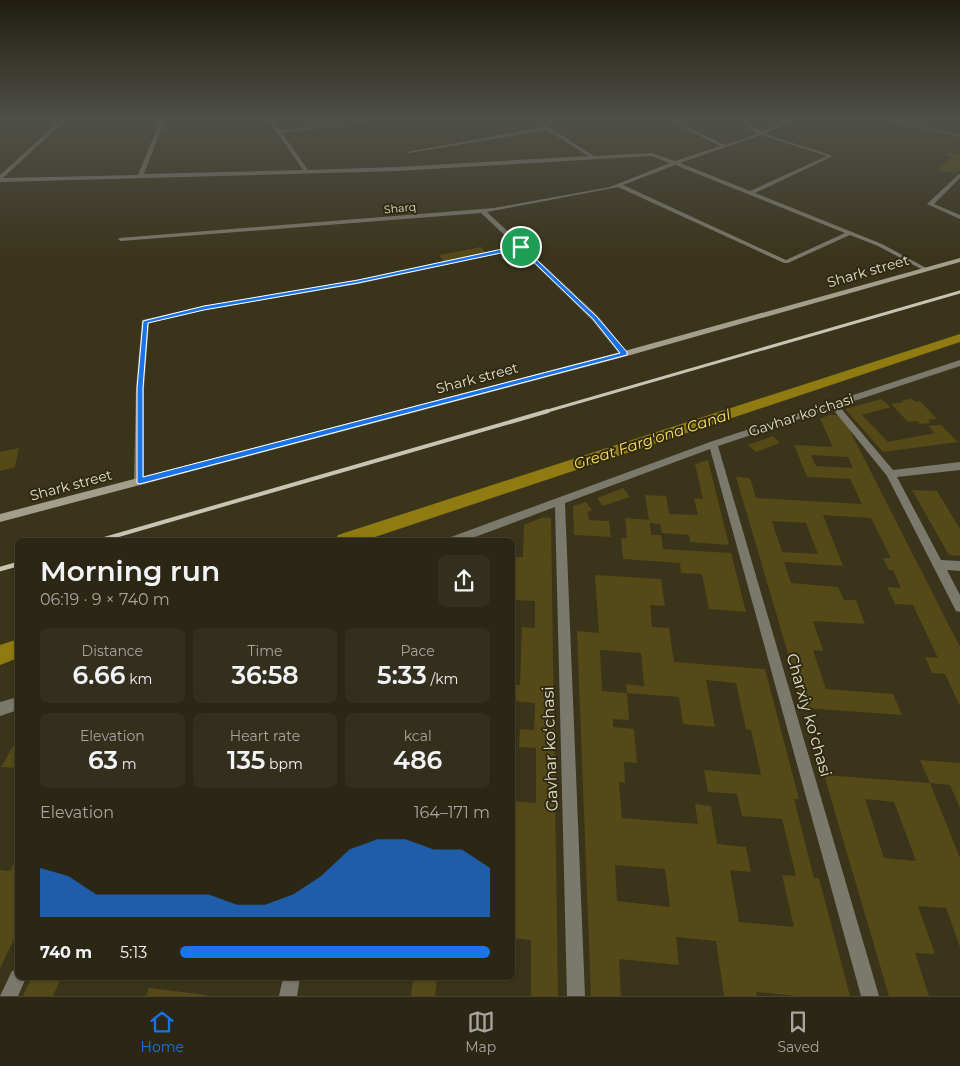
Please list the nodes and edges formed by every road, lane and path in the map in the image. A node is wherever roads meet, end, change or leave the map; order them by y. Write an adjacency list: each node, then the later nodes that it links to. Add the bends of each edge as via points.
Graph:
1 (14, 165): 11 (street)
2 (144, 165): 10 (street)
3 (303, 165): 8 (street)
4 (471, 165): 8 (street)
5 (669, 165): 12 (street, Sharq)
6 (681, 165): 13 (street)
7 (810, 165): 13 (street)
8 (308, 172): 10 (street)
9 (960, 175): 15 (street, via 930,204)
10 (140, 177): 11 (street)
11 (0, 179)
12 (618, 185): 14 (street, Sharq); 16 (street, via 786,262)
13 (750, 193): 16 (street)
14 (482, 211): 17 (street, Sharq); 18 (street)
15 (960, 217)
16 (850, 233): 20 (street, via 880,245)
17 (121, 238)
18 (521, 247): 21 (street, via 595,318); 27 (street, via 145,322 140,388)
19 (960, 260): 20 (main road, Shark street)
20 (925, 270): 21 (main road, Shark street)
21 (624, 354): 27 (main road, Shark street)
22 (960, 363): 23 (street, Gavhar koʻchasi)
23 (834, 405): 24 (street, Gavhar koʻchasi); 26 (street)
24 (713, 444): 28 (street, Gavhar koʻchasi); 41 (street, Charxiy koʻchasi)
25 (960, 466): 26 (street)
26 (891, 474): 31 (street)
27 (140, 481): 29 (main road, Shark street)
28 (560, 502): 30 (street, Gavhar koʻchasi); 40 (street, Gavhar koʻchasi)
29 (0, 518)
30 (461, 538)
31 (938, 565): 32 (street); 33 (street)
32 (960, 566)
33 (960, 607)
34 (15, 703): 35 (street)
35 (0, 709)
36 (17, 980): 38 (street)
37 (292, 980): 39 (street)
38 (9, 996)
39 (288, 996)
40 (576, 996)
41 (870, 996)

